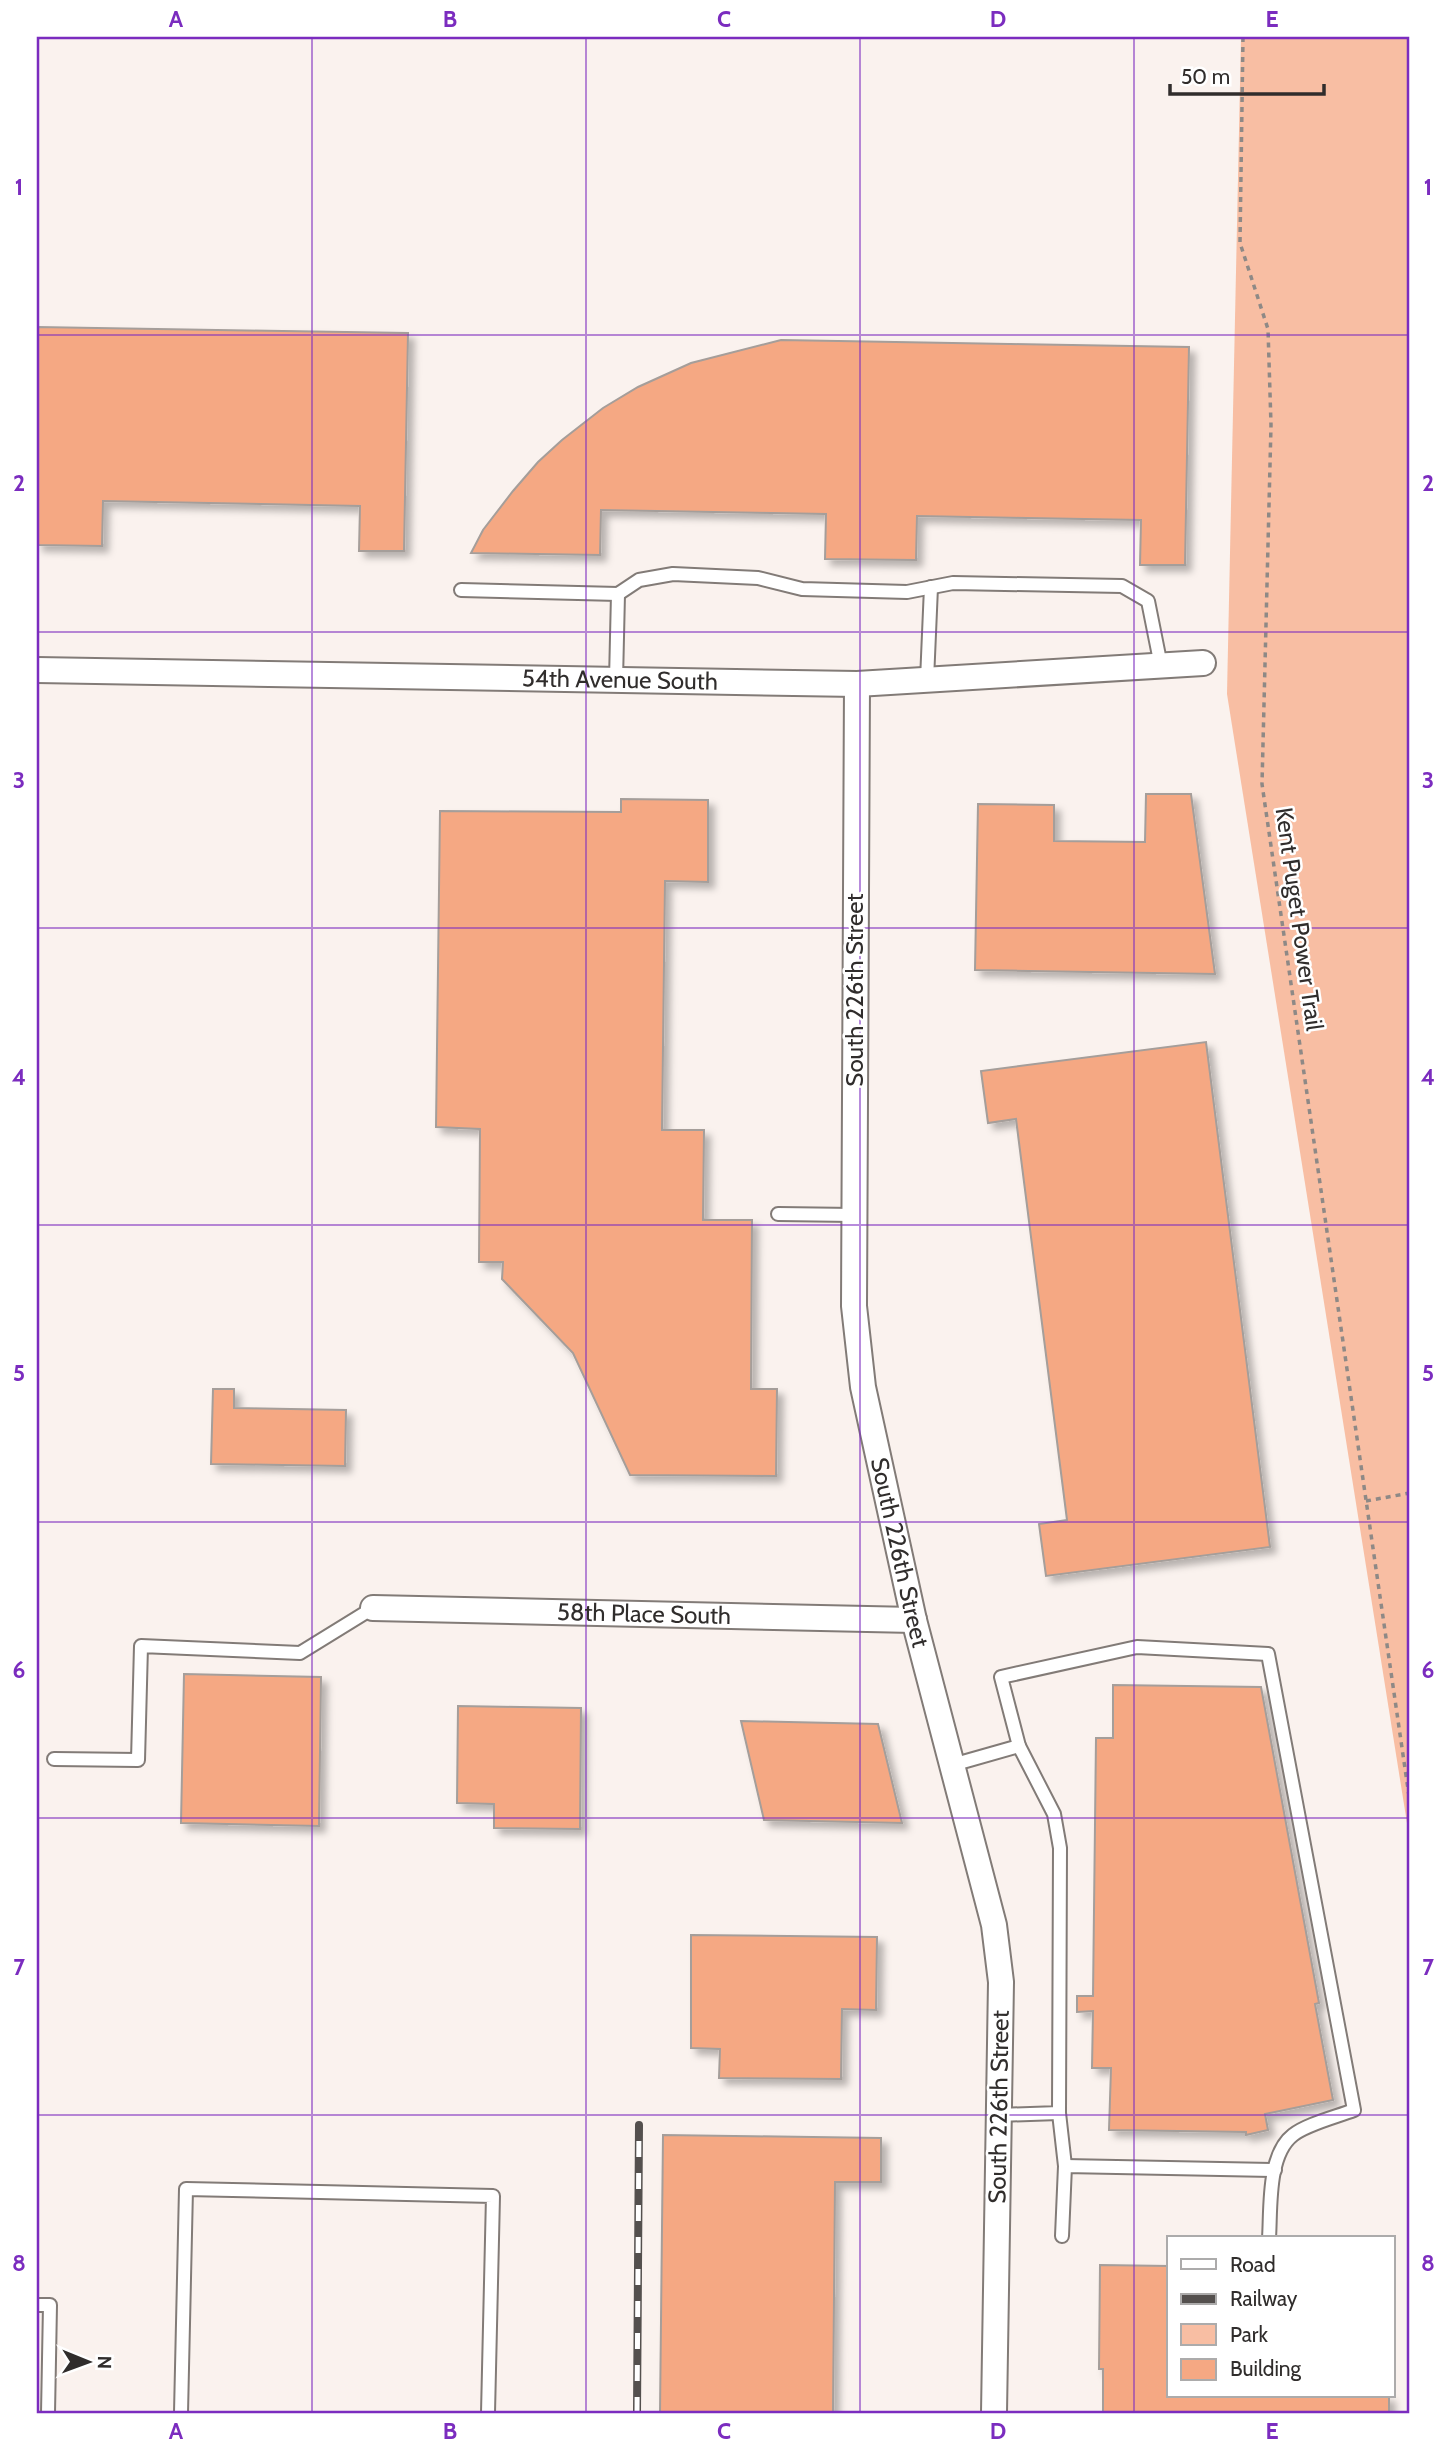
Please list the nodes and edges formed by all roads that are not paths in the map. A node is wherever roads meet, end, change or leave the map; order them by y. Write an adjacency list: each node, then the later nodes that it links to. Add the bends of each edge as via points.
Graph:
1 (931, 587): 3 (lane, via 907,592 802,589 758,578 673,574 639,580); 5 (lane, via 953,583 1122,586 1149,601); 8 (lane)
2 (461, 590): 3 (lane)
3 (618, 594): 7 (lane)
4 (1203, 663): 5 (street, 54th Avenue South)
5 (1161, 666): 8 (street, 54th Avenue South)
6 (37, 670): 7 (street, 54th Avenue South)
7 (616, 680): 9 (street, 54th Avenue South)
8 (927, 680): 9 (street, 54th Avenue South)
9 (857, 684): 11 (street, South 226th Street)
10 (778, 1214): 11 (lane)
11 (854, 1215): 13 (street, South 226th Street, via 853,1306 863,1387)
12 (373, 1608): 13 (street, 58th Place South); 15 (lane, via 300,1653 141,1646 138,1760)
13 (914, 1619): 16 (street, South 226th Street)
14 (1019, 1746): 16 (lane); 17 (lane, via 1054,1814 1060,1848); 20 (lane, via 1001,1676 1137,1647 1268,1654 1354,2110 1293,2135 1282,2148)
15 (54, 1759)
16 (952, 1765): 18 (street, South 226th Street, via 994,1924 1001,1982)
17 (1059, 2113): 18 (lane); 19 (lane)
18 (999, 2115): 27 (street, South 226th Street)
19 (1065, 2166): 20 (lane); 21 (lane)
20 (1275, 2170): 22 (lane)
21 (1062, 2236)
22 (1269, 2236)
23 (37, 2305): 24 (lane, via 50,2305)
24 (48, 2413)
25 (181, 2413): 26 (lane, via 186,2189 493,2196)
26 (488, 2413)
27 (994, 2413)

